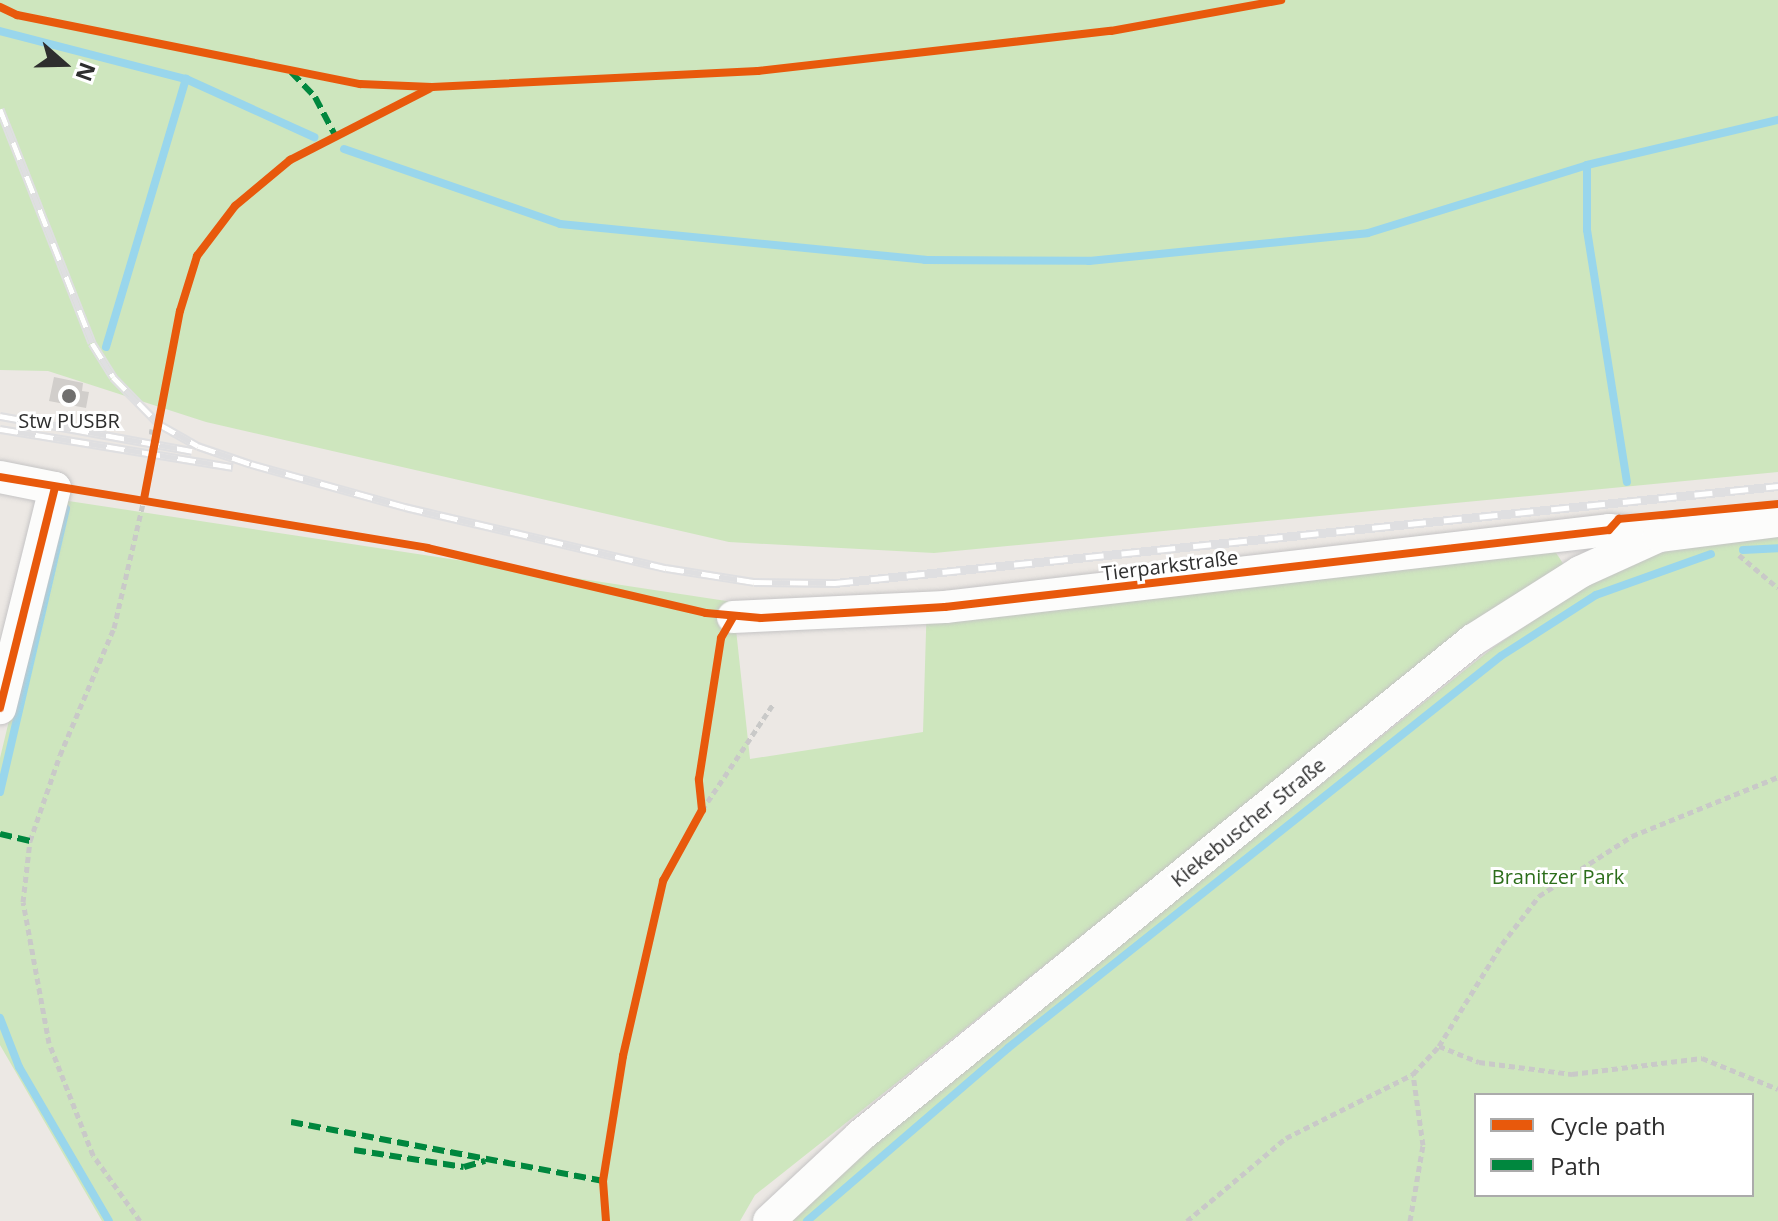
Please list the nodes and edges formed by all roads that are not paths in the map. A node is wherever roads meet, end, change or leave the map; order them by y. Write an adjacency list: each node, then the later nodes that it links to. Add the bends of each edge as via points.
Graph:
1 (0, 477): 5 (street, via 55,488)
2 (1778, 521): 3 (street, Kiekebuscher Straße)
3 (1659, 536): 4 (street, Tierparkstraße, via 1609,530 945,607); 6 (street, Kiekebuscher Straße, via 1580,572 1473,640 860,1136)
4 (733, 617)
5 (0, 708)
6 (769, 1221)

